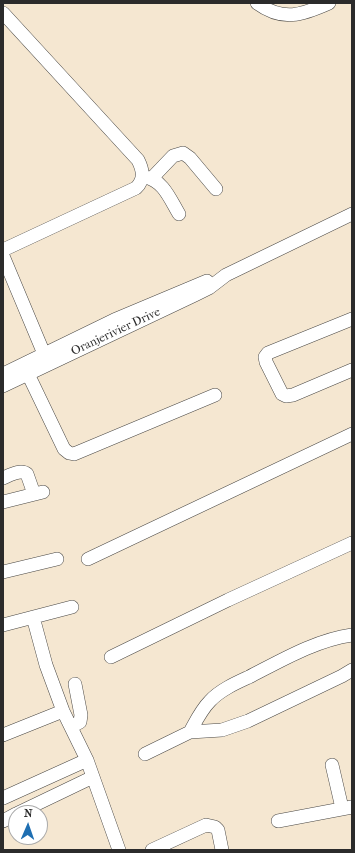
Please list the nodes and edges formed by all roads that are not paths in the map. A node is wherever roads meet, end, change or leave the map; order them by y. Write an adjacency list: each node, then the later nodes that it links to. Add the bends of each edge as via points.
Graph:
1 (257, 3): 2 (street, via 264,9 292,15 307,13)
2 (329, 3)
3 (3, 13): 4 (street, via 138,160)
4 (147, 177): 5 (street, via 173,156 182,153 190,158); 6 (street, via 162,185); 8 (street, via 136,188)
5 (216, 189)
6 (180, 214)
7 (352, 214): 11 (street, Oranjerivier Drive, via 226,275 195,296)
8 (3, 250)
9 (3, 256): 11 (street)
10 (352, 319): 12 (street, via 268,353 265,357 282,394 286,396)
11 (46, 359): 13 (street, Oranjerivier Drive); 14 (street, Oranjerivier Drive)
12 (352, 370)
13 (3, 374)
14 (28, 374): 15 (street, Oranjerivier Drive); 16 (street, via 64,449 74,454)
15 (3, 386)
16 (215, 395)
17 (352, 434): 22 (street)
18 (3, 478): 19 (street, via 25,472 38,493)
19 (3, 501)
20 (352, 543): 28 (street)
21 (57, 559): 23 (street)
22 (88, 559)
23 (3, 572)
24 (72, 607): 25 (street)
25 (33, 617): 26 (street); 31 (street, via 46,665)
26 (3, 625)
27 (352, 635): 33 (street, via 334,638 310,647 231,686 211,700 200,713)
28 (111, 657)
29 (352, 670): 33 (street, via 248,721 222,730)
30 (75, 684): 32 (street, via 81,715 80,722)
31 (63, 711): 32 (street); 34 (street)
32 (71, 727): 36 (street)
33 (190, 732): 35 (street)
34 (3, 735)
35 (145, 754)
36 (87, 760): 38 (street); 39 (street)
37 (332, 765): 41 (street)
38 (93, 777): 40 (street); 43 (street)
39 (3, 798)
40 (35, 805)
41 (347, 808): 42 (street)
42 (278, 821)
43 (119, 850)
44 (152, 850): 45 (street, via 211,825 216,826 218,830)
45 (222, 850)

